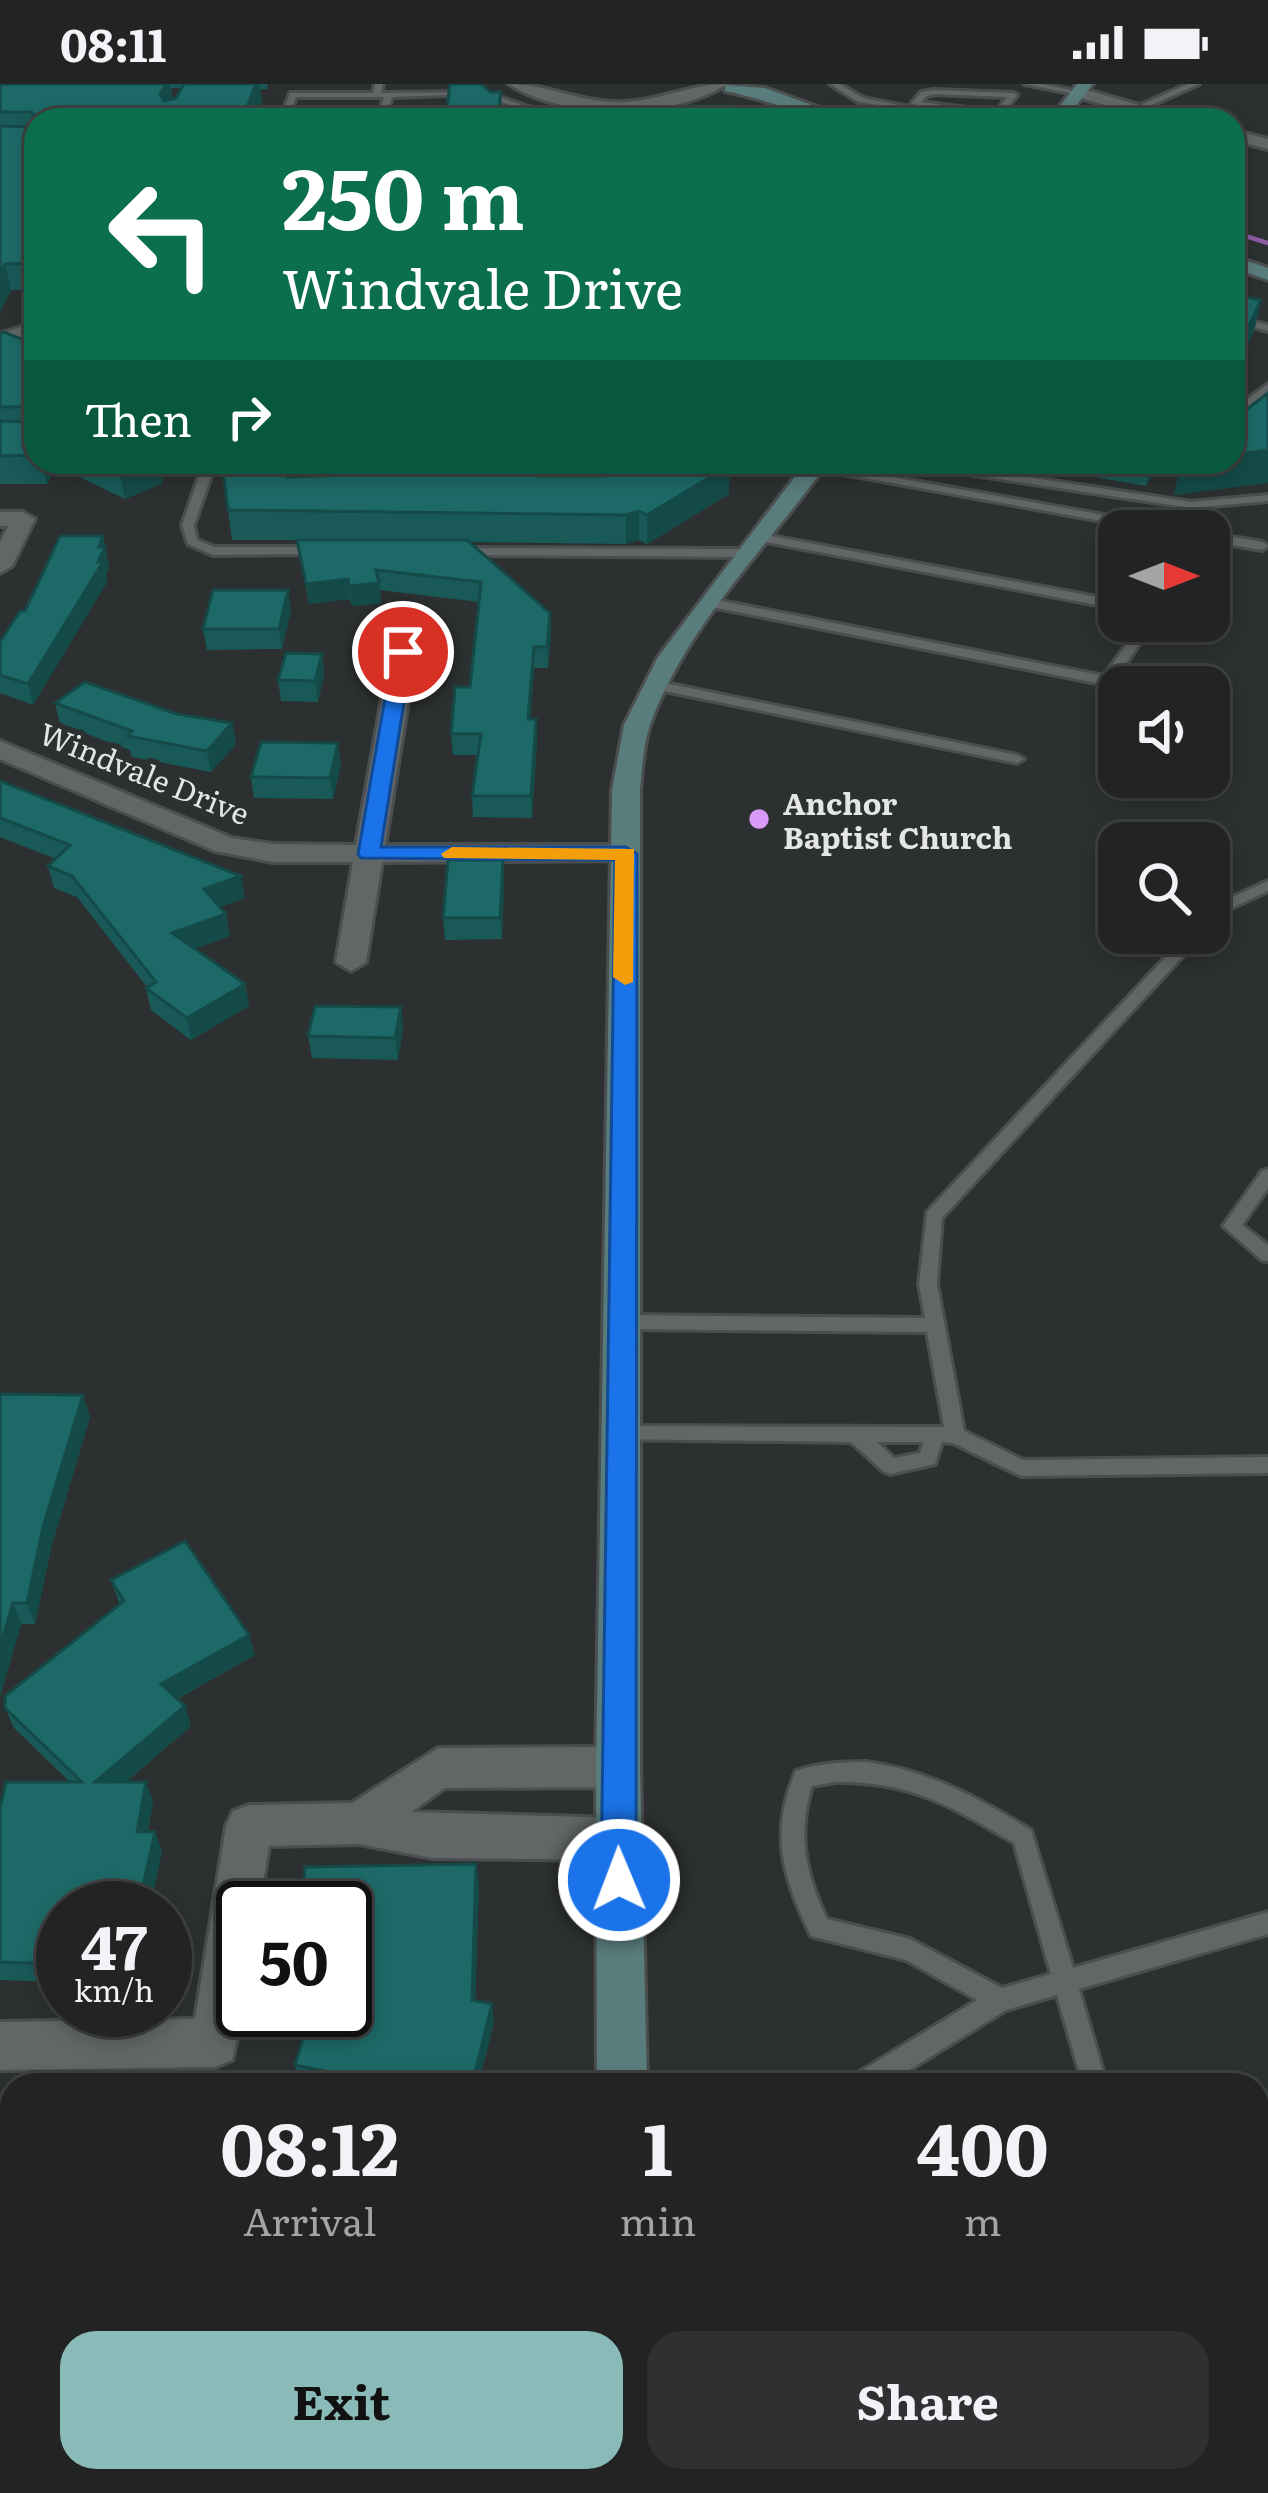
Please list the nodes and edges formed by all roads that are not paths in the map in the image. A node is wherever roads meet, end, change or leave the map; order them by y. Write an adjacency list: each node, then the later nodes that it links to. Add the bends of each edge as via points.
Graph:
1 (458, 84): 10 (lane)
2 (517, 84): 15 (street)
3 (794, 84): 19 (main road)
4 (834, 84): 20 (lane)
5 (1028, 84): 8 (lane)
6 (1195, 84): 24 (lane)
7 (711, 88): 16 (street); 17 (main road); 18 (main road, via 758,91)
8 (1082, 88): 23 (street)
9 (377, 90): 11 (lane); 12 (lane, via 293,95)
10 (488, 94): 11 (lane); 14 (lane)
11 (389, 95): 13 (lane)
12 (288, 108)
13 (385, 108)
14 (529, 108)
15 (570, 108)
16 (634, 108)
17 (777, 108)
18 (809, 108)
19 (837, 108)
20 (909, 108)
21 (938, 108): 22 (lane, via 915,104 924,94 1013,95)
22 (1002, 108)
23 (1128, 108)
24 (1138, 108)
25 (1268, 387): 27 (lane)
26 (1245, 396): 27 (lane)
27 (1255, 398): 28 (lane)
28 (1245, 406)
29 (206, 474): 41 (lane, via 188,525 192,542 213,551)
30 (485, 474): 31 (street)
31 (570, 474)
32 (808, 474): 39 (main road)
33 (869, 474): 36 (lane)
34 (987, 474): 35 (lane, via 1191,505)
35 (1268, 498)
36 (1098, 517)
37 (12, 519): 43 (street)
38 (1230, 541): 40 (lane)
39 (755, 546): 42 (lane); 44 (lane); 45 (main road)
40 (1262, 546)
41 (330, 551)
42 (446, 552)
43 (0, 566)
44 (1098, 602)
45 (711, 603): 47 (lane, via 1107,681); 48 (main road)
46 (392, 641): 51 (street, via 403,652)
47 (1134, 642)
48 (655, 685): 50 (lane); 52 (main road, via 635,729)
49 (0, 749): 51 (street, Windvale Drive, via 225,845)
50 (1017, 759)
51 (369, 854): 52 (street, Windvale Drive); 56 (street)
52 (626, 854): 59 (main road)
53 (1268, 885): 54 (lane)
54 (1230, 903)
55 (1176, 954): 60 (lane, via 933,1216)
56 (351, 962)
57 (1268, 1175): 58 (lane, via 1232,1226)
58 (1268, 1255)
59 (622, 1322): 60 (lane); 61 (main road)
60 (934, 1325): 63 (lane)
61 (621, 1434): 62 (lane); 65 (main road)
62 (856, 1435): 63 (lane); 63 (lane, via 890,1466 928,1459)
63 (945, 1435): 64 (lane, via 1021,1468)
64 (1268, 1465)
65 (618, 1768): 66 (street, via 437,1768); 67 (main road)
66 (359, 1823): 67 (street, via 432,1837); 71 (street, via 249,1826 215,2043)
67 (618, 1839): 72 (main road)
68 (1268, 1923): 69 (lane)
69 (1062, 1982): 70 (lane); 70 (lane, via 1023,1837 934,1785 846,1768 804,1778 789,1820 796,1883 819,1928 910,1950); 74 (lane)
70 (1000, 2000): 73 (lane)
71 (0, 2046)
72 (622, 2073)
73 (881, 2073)
74 (1091, 2073)

